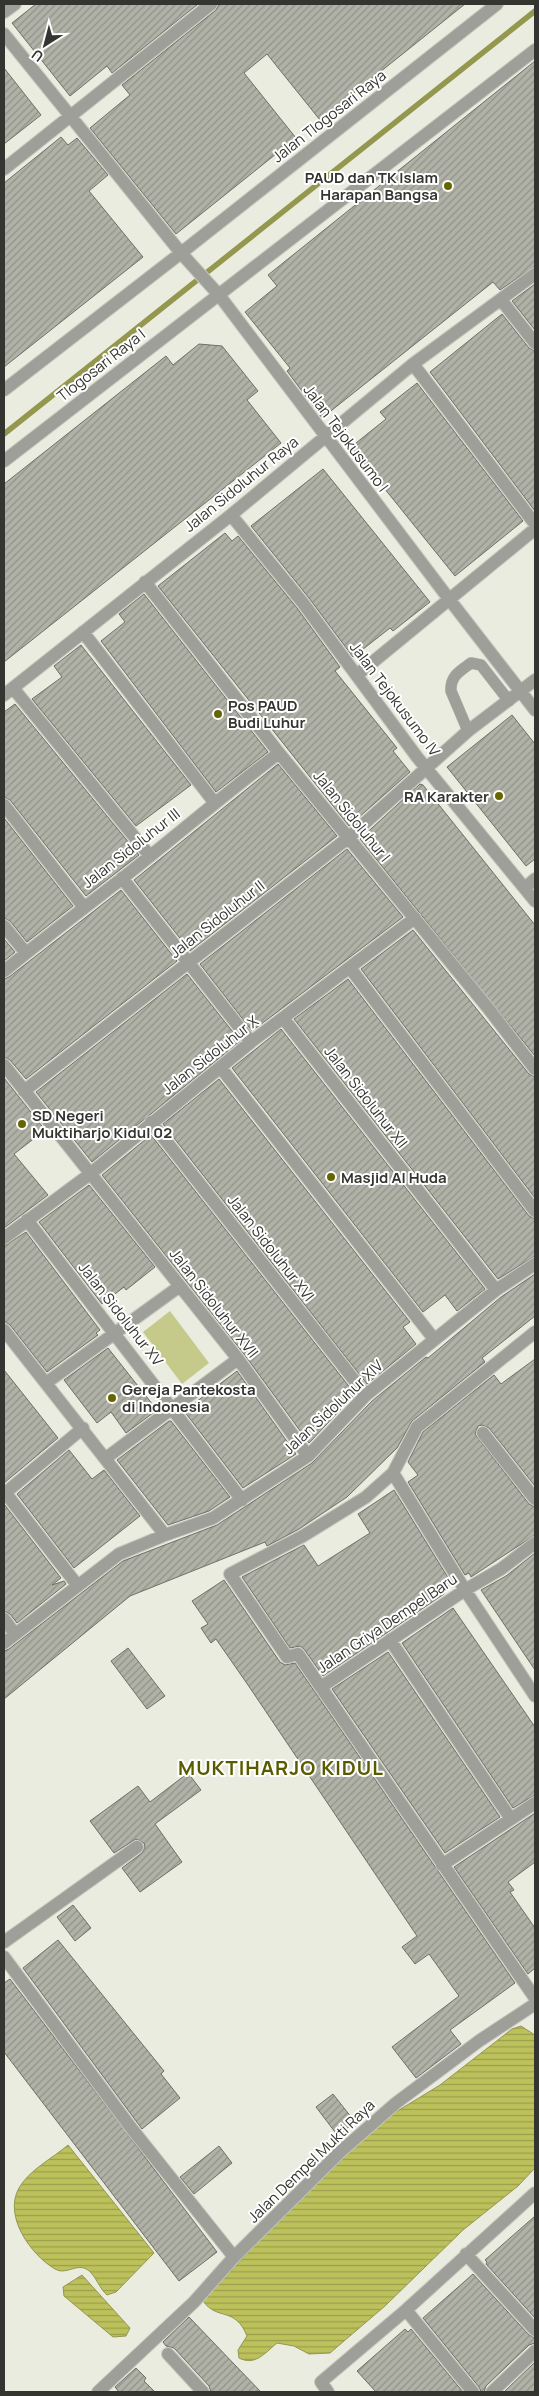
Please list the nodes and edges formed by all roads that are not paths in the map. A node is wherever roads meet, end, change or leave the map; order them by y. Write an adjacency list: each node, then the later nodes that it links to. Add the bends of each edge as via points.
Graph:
1 (15, 4): 4 (street)
2 (211, 4): 7 (street)
3 (497, 4): 9 (street, Jalan Tlogosari Raya)
4 (4, 12)
5 (4, 34): 7 (street, Jalan Tejokusumo I)
6 (535, 50): 11 (street)
7 (72, 117): 8 (street); 9 (street, Jalan Tejokusumo I)
8 (4, 169)
9 (184, 257): 11 (street, Jalan Tejokusumo I); 15 (street, Jalan Tlogosari Raya)
10 (535, 274): 12 (street, Jalan Sidoluhur Raya)
11 (216, 292): 16 (street, Jalan Tejokusumo I); 17 (street, Tlogosari Raya I)
12 (502, 301): 13 (street); 14 (street, Jalan Sidoluhur Raya)
13 (535, 343)
14 (413, 364): 16 (street, Jalan Sidoluhur Raya); 19 (street)
15 (4, 390)
16 (325, 436): 18 (street, Jalan Sidoluhur Raya); 22 (street, Jalan Tejokusumo I)
17 (4, 461)
18 (231, 515): 21 (street, Jalan Sidoluhur Raya); 24 (street, Jalan Tejokusumo IV)
19 (535, 524)
20 (535, 528): 22 (street)
21 (144, 582): 23 (street, Jalan Sidoluhur Raya); 31 (street, Jalan Sidoluhur I)
22 (449, 599): 24 (street); 26 (street, Jalan Tejokusumo I)
23 (83, 632): 27 (street, Jalan Sidoluhur Raya); 33 (street)
24 (357, 675): 32 (street, Jalan Tejokusumo IV)
25 (535, 680): 26 (street, Jalan Sidoluhur II)
26 (521, 691): 28 (street, Jalan Sidoluhur II); 29 (street, Jalan Tejokusumo I)
27 (9, 692): 36 (street)
28 (508, 701): 30 (street, Jalan Sidoluhur II); 30 (lane, via 481,665 470,663 455,674 451,691)
29 (535, 710)
30 (468, 731): 32 (street, Jalan Sidoluhur II)
31 (279, 753): 33 (street, Jalan Sidoluhur III); 35 (street, Jalan Sidoluhur I)
32 (426, 767): 35 (street, Jalan Sidoluhur II); 39 (street, Jalan Tejokusumo IV)
33 (214, 802): 36 (street, Jalan Sidoluhur III)
34 (4, 805): 41 (street)
35 (348, 838): 42 (street, Jalan Sidoluhur I); 45 (street, Jalan Sidoluhur II)
36 (150, 856): 37 (street, Jalan Sidoluhur III)
37 (122, 878): 41 (street, Jalan Sidoluhur III); 45 (street)
38 (535, 879): 39 (street)
39 (525, 888): 40 (street, Jalan Tejokusumo IV)
40 (535, 901)
41 (83, 906): 44 (street, Jalan Sidoluhur III)
42 (415, 918): 46 (street, Jalan Sidoluhur X); 52 (street, Jalan Sidoluhur I)
43 (4, 926): 44 (street)
44 (26, 953): 47 (street, Jalan Sidoluhur III)
45 (188, 962): 49 (street); 53 (street, Jalan Sidoluhur II)
46 (350, 968): 48 (street, Jalan Sidoluhur X); 56 (street)
47 (4, 971)
48 (284, 1018): 49 (street, Jalan Sidoluhur X); 61 (street, Jalan Sidoluhur XII)
49 (252, 1042): 51 (street, Jalan Sidoluhur X)
50 (4, 1065): 53 (street, Jalan Sidoluhur XVII)
51 (221, 1068): 54 (street, Jalan Sidoluhur X); 65 (street)
52 (535, 1069)
53 (24, 1091): 55 (street, Jalan Sidoluhur XVII)
54 (152, 1122): 55 (street, Jalan Sidoluhur X); 68 (street, Jalan Sidoluhur XVI)
55 (90, 1174): 57 (street, Jalan Sidoluhur X); 60 (street, Jalan Sidoluhur XVII)
56 (535, 1211)
57 (27, 1220): 58 (street, Jalan Sidoluhur X); 63 (street, Jalan Sidoluhur XV)
58 (4, 1238)
59 (535, 1264): 61 (street, Jalan Sidoluhur XIV)
60 (180, 1286): 63 (street); 66 (street, Jalan Sidoluhur XVII)
61 (496, 1290): 65 (street, Jalan Sidoluhur XIV)
62 (4, 1330): 67 (street)
63 (115, 1332): 67 (street); 69 (street, Jalan Sidoluhur XV)
64 (535, 1332): 74 (street, via 417,1427)
65 (434, 1339): 68 (street, Jalan Sidoluhur XIV)
66 (238, 1359): 69 (street); 72 (street, Jalan Sidoluhur XVII)
67 (46, 1383): 70 (street)
68 (366, 1395): 72 (street, Jalan Sidoluhur XIV)
69 (172, 1408): 73 (street); 77 (street, Jalan Sidoluhur XV)
70 (83, 1428): 73 (street); 75 (street)
71 (483, 1433): 76 (street)
72 (308, 1456): 77 (street, Jalan Sidoluhur XIV)
73 (106, 1458): 78 (street)
74 (393, 1473): 81 (street); 86 (street, via 366,1497 303,1536 230,1574 287,1657 298,1654)
75 (4, 1492): 80 (street)
76 (535, 1499)
77 (242, 1500): 78 (street, Jalan Sidoluhur XIV, via 213,1518)
78 (165, 1534): 80 (street, Jalan Sidoluhur XIV, via 119,1554)
79 (535, 1543): 81 (street, Jalan Griya Dempel Baru, via 501,1570)
80 (78, 1586): 83 (street, Jalan Sidoluhur XIV)
81 (465, 1590): 84 (street, Jalan Griya Dempel Baru); 87 (street)
82 (4, 1619): 83 (street)
83 (15, 1634): 85 (street, Jalan Sidoluhur XIV)
84 (390, 1640): 86 (street, Jalan Griya Dempel Baru); 89 (street)
85 (4, 1643)
86 (321, 1687): 91 (street, Jalan Griya Dempel Baru)
87 (535, 1696)
88 (535, 1803): 89 (street)
89 (511, 1819): 91 (street)
90 (137, 1847): 92 (street)
91 (442, 1865): 94 (street, Jalan Griya Dempel Baru)
92 (4, 1942)
93 (4, 1957): 98 (street, via 132,2129)
94 (535, 1998)
95 (535, 2004): 98 (street, Jalan Dempel Mukti Raya, via 396,2103 340,2152)
96 (535, 2193): 97 (street)
97 (466, 2254): 99 (street); 100 (street)
98 (234, 2257): 103 (street, Jalan Dempel Mukti Raya, via 194,2302)
99 (406, 2310): 105 (street, via 321,2382); 106 (street)
100 (535, 2330)
101 (535, 2351): 107 (street)
102 (168, 2354): 104 (street)
103 (101, 2391)
104 (203, 2392)
105 (328, 2392)
106 (474, 2392)
107 (492, 2392)

